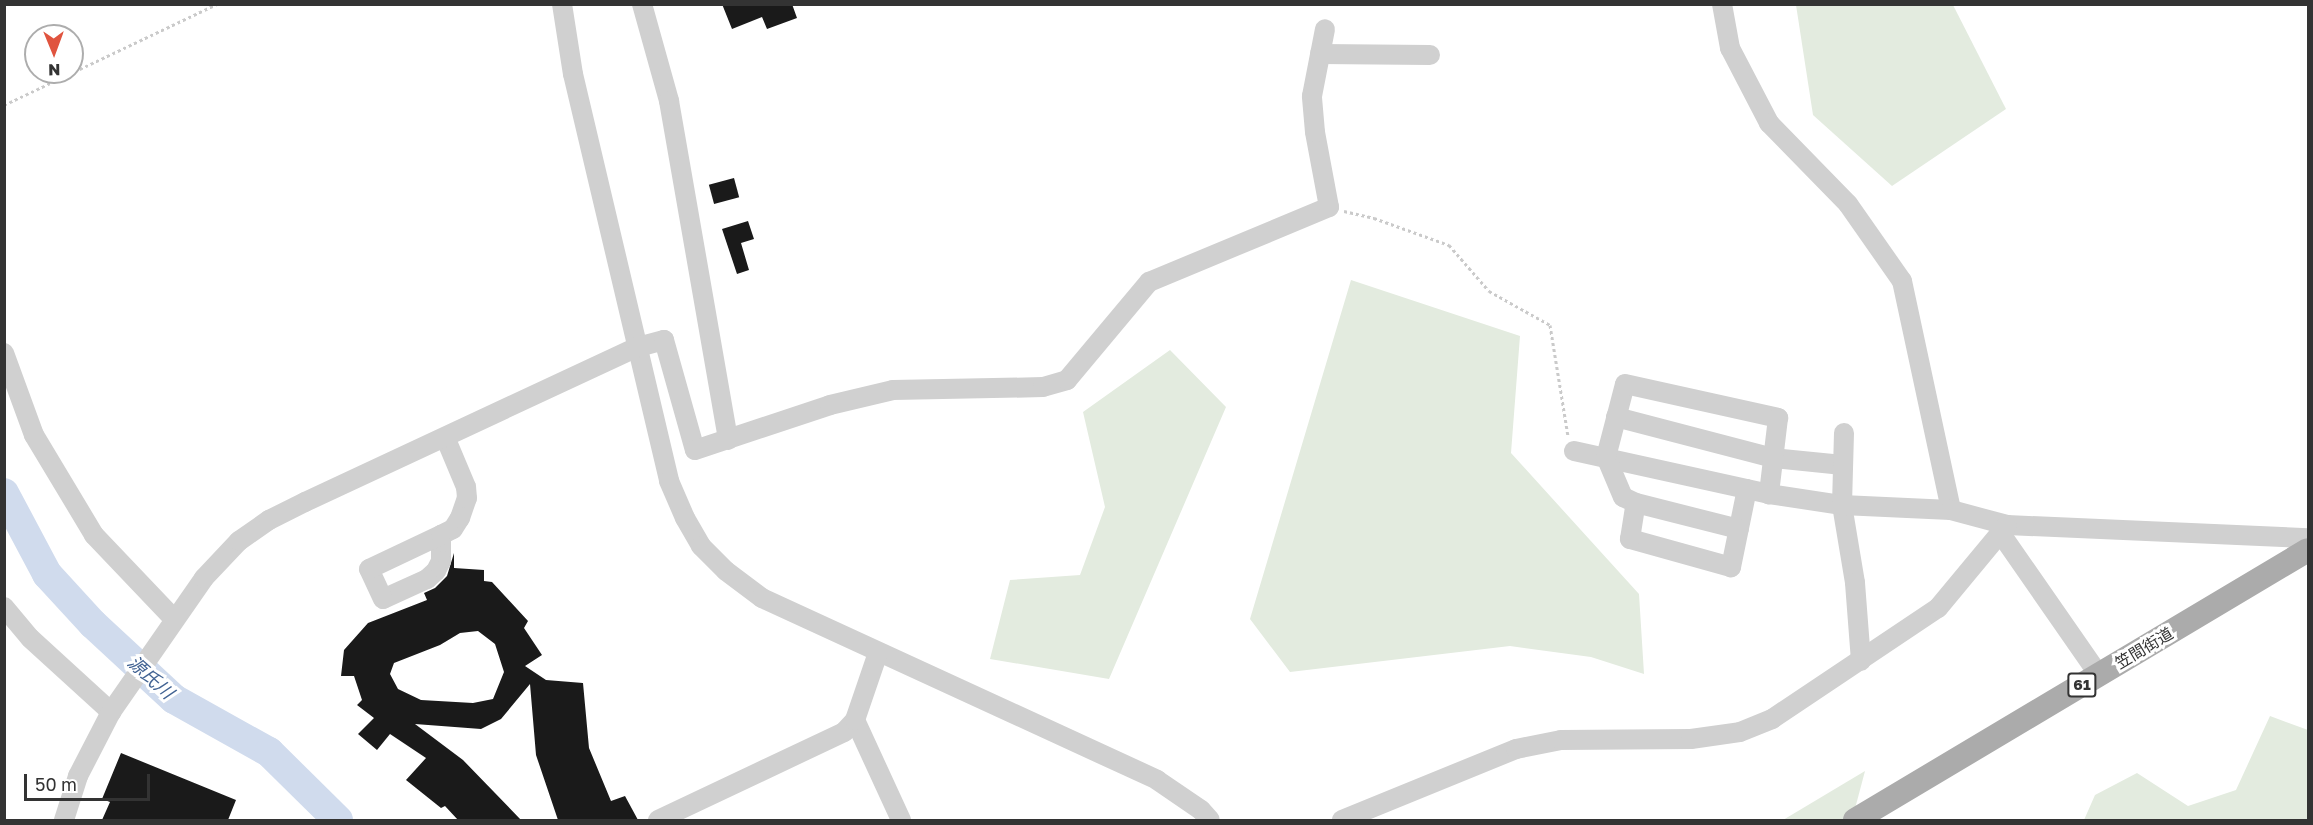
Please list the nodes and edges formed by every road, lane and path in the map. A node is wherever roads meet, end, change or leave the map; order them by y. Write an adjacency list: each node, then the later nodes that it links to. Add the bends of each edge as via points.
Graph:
1 (217, 4): 8 (path)
2 (562, 4): 10 (street, via 573,74)
3 (642, 4): 15 (street, via 669,102)
4 (1722, 4): 24 (street, via 1730,48 1769,123 1848,204 1902,281)
5 (1325, 29): 6 (street)
6 (1320, 54): 7 (street); 9 (street, via 1312,96)
7 (1430, 55)
8 (4, 105)
9 (1329, 207): 15 (street, via 1149,282 1066,380 1043,387 893,390 830,405); 16 (path, via 1374,218 1449,245 1489,291 1550,325 1567,433)
10 (638, 347): 14 (street); 15 (street, via 664,340 695,450); 32 (street, via 669,481 701,546 762,598)
11 (4, 353): 31 (street, via 34,435 94,534)
12 (1616, 417): 17 (street); 18 (street); 18 (street, via 1625,384 1778,417)
13 (1844, 433): 19 (street)
14 (445, 437): 27 (street, via 467,498 453,529); 31 (street, via 261,525 222,557)
15 (728, 440)
16 (1574, 451): 17 (street)
17 (1606, 457): 20 (street); 22 (street, via 1623,497)
18 (1773, 458): 19 (street); 21 (street)
19 (1843, 465): 23 (street)
20 (1747, 489): 21 (street); 25 (street)
21 (1769, 494): 23 (street)
22 (1636, 503): 25 (street); 25 (street, via 1630,539 1731,567)
23 (1842, 505): 24 (street); 33 (street, via 1855,583)
24 (1951, 510): 26 (street)
25 (1739, 529)
26 (2004, 530): 28 (street); 33 (street, via 1938,608); 34 (street)
27 (441, 535)
28 (2308, 538)
29 (2308, 550): 34 (main road, 笠間街道 / 61)
30 (5, 607): 35 (street, via 30,638)
31 (169, 626): 35 (street)
32 (878, 653): 36 (street); 40 (street, via 1156,780)
33 (1861, 661): 41 (street, via 1772,719 1740,732 1691,739 1561,740 1516,749)
34 (2099, 675): 42 (main road, 笠間街道 / 61)
35 (117, 704): 37 (street, via 78,776)
36 (855, 720): 38 (street, via 844,732); 39 (street)
37 (64, 820)
38 (658, 820)
39 (901, 820)
40 (1210, 820)
41 (1342, 820)
42 (1855, 820)

